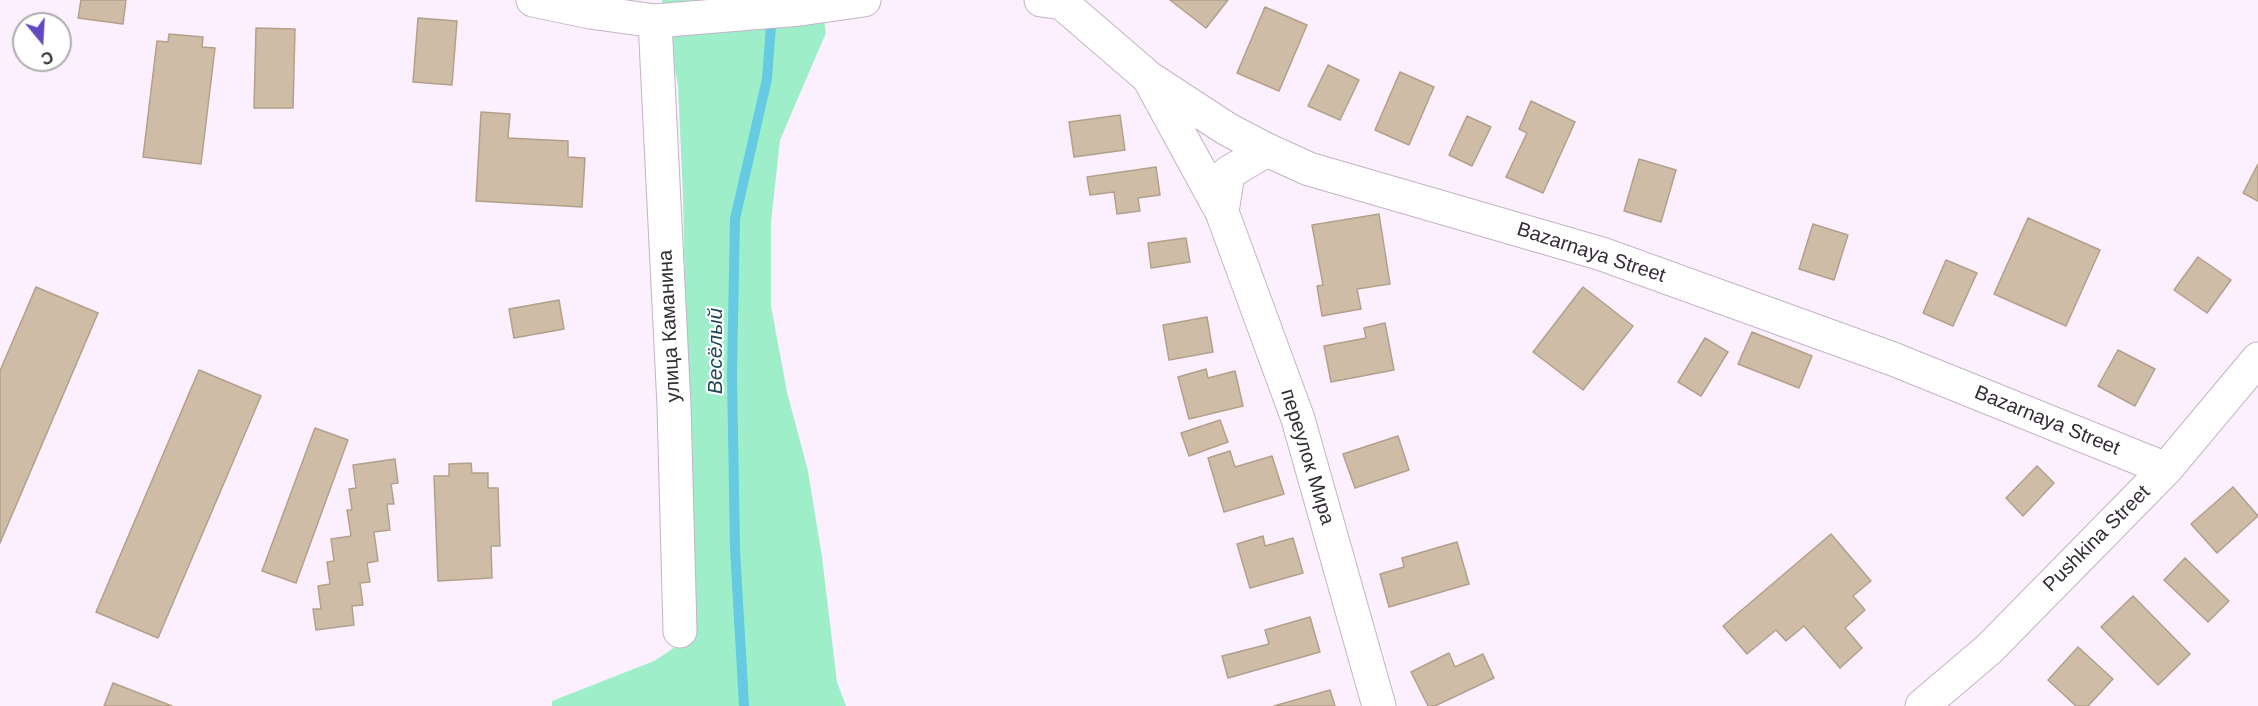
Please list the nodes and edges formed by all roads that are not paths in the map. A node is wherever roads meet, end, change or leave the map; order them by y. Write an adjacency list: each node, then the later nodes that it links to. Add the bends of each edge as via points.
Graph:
1 (533, 0): 4 (street)
2 (864, 0): 4 (street)
3 (1041, 0): 5 (street, Bazarnaya Street, via 1062,3)
4 (655, 21): 10 (street, улица Каманина, via 674,406)
5 (1149, 78): 6 (street, Bazarnaya Street); 7 (street, переулок Мира)
6 (1267, 150): 7 (street, переулок Мира, via 1228,173); 9 (street, Bazarnaya Street, via 1309,169 1602,254 1893,359)
7 (1222, 212): 11 (street, переулок Мира, via 1298,420)
8 (2258, 359): 9 (street, Pushkina Street)
9 (2166, 469): 12 (street, Pushkina Street, via 1989,649)
10 (680, 632)
11 (1379, 706)
12 (1922, 706)

